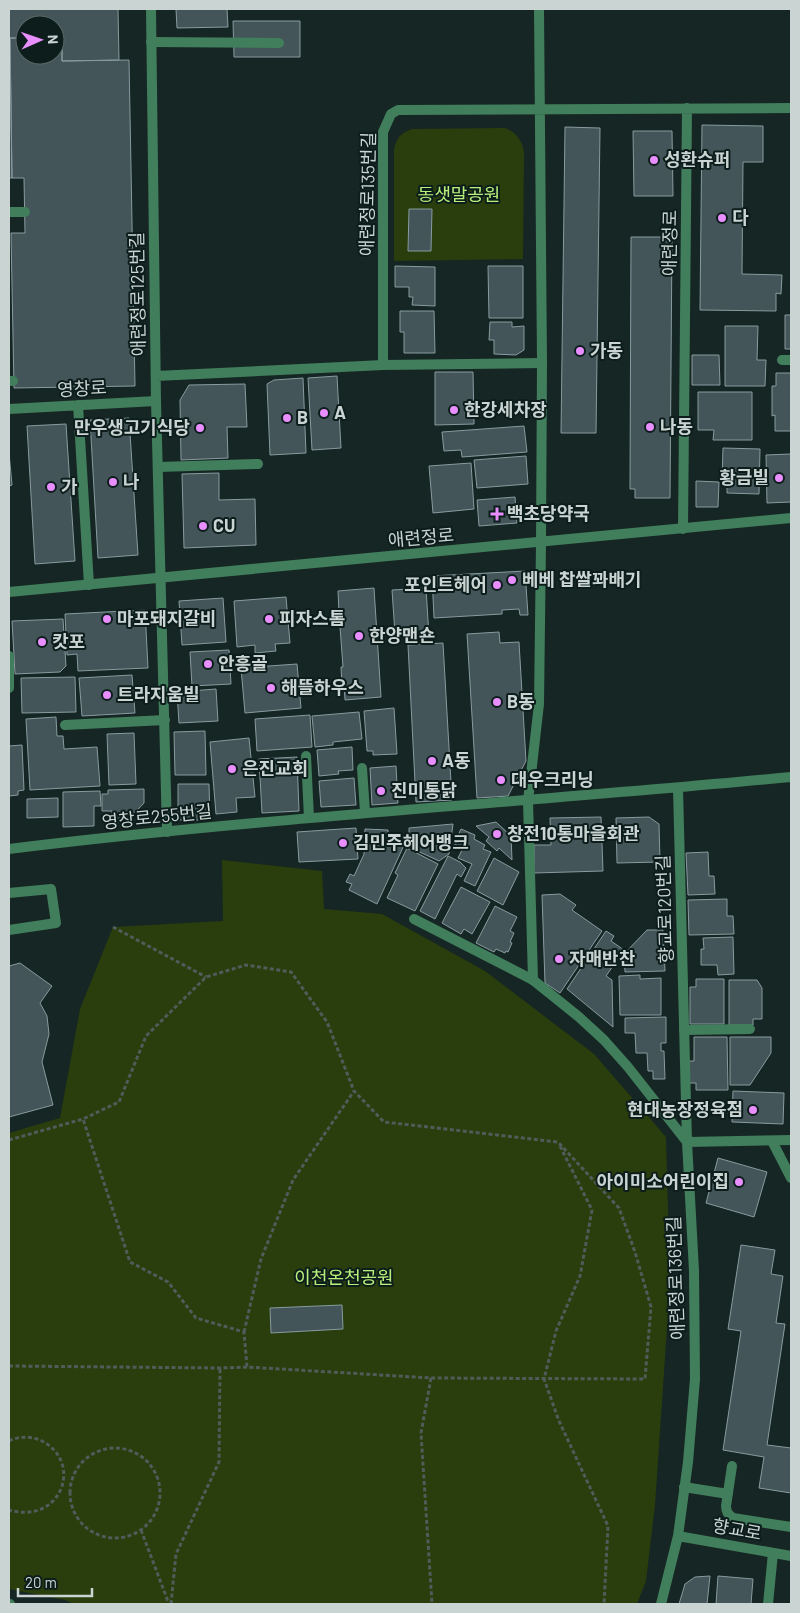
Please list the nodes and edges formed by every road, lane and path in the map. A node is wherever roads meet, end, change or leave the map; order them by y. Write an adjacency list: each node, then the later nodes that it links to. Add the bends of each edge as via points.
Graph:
1 (151, 9): 3 (street, 애련정로125번길)
2 (539, 9): 5 (street)
3 (151, 42): 4 (street); 12 (street, 애련정로125번길)
4 (279, 43)
5 (539, 108): 6 (street, 애련정로135번길); 10 (street); 11 (street, 애련정로135번길, via 407,108 390,114 383,132)
6 (687, 108): 7 (street, 애련정로135번길); 19 (street, 애련정로)
7 (791, 108)
8 (9, 212): 9 (street)
9 (25, 212)
10 (542, 363): 11 (street); 20 (street)
11 (382, 365): 12 (street)
12 (156, 376): 13 (street, 애련정로125번길)
13 (156, 401): 14 (street, 영창로); 17 (street, 애련정로125번길)
14 (78, 405): 15 (street, 영창로); 22 (street)
15 (9, 409)
16 (258, 464): 17 (street)
17 (158, 467): 21 (street, 애련정로125번길)
18 (791, 518): 19 (street, 애련정로)
19 (683, 529): 20 (street, 애련정로)
20 (541, 543): 21 (street, 애련정로); 32 (street, via 540,704)
21 (161, 578): 22 (street, 애련정로); 26 (street)
22 (89, 585): 23 (street, 애련정로)
23 (9, 592)
24 (9, 656): 25 (street)
25 (9, 688)
26 (164, 720): 27 (street); 35 (street)
27 (65, 725)
28 (306, 756): 34 (street)
29 (362, 768): 33 (street)
30 (791, 777): 31 (street)
31 (678, 788): 32 (street); 44 (street, 향교로120번길)
32 (528, 800): 33 (street, 영창로255번길); 42 (street)
33 (365, 812): 34 (street, 영창로255번길)
34 (309, 818): 35 (street, 영창로255번길)
35 (167, 832): 36 (street, 영창로255번길)
36 (9, 849)
37 (9, 893): 40 (street, via 51,889 56,923)
38 (414, 918): 42 (street)
39 (113, 927): 41 (path)
40 (9, 930)
41 (206, 977): 45 (path, via 246,965 290,972 327,1022); 46 (path, via 146,1036 119,1102)
42 (533, 980): 51 (street, via 604,1040)
43 (750, 1029): 44 (street)
44 (684, 1030): 51 (street, 향교로120번길)
45 (354, 1091): 50 (path, via 384,1122); 53 (path, via 293,1180 261,1259)
46 (83, 1119): 47 (path); 53 (path, via 130,1262 168,1282 196,1318)
47 (9, 1140)
48 (772, 1140): 49 (street); 51 (street); 52 (street)
49 (791, 1140)
50 (558, 1142): 58 (path, via 592,1210 580,1276 556,1332); 58 (path, via 619,1208 651,1307 645,1379)
51 (687, 1142): 63 (street, 애련정로136번길, via 694,1271 695,1379)
52 (791, 1178)
53 (244, 1332): 55 (path)
54 (9, 1366): 56 (path)
55 (247, 1367): 56 (path); 57 (path)
56 (220, 1368): 71 (path, via 219,1462 176,1554)
57 (431, 1378): 58 (path); 72 (path, via 422,1433)
58 (544, 1379): 73 (path, via 559,1421 608,1526)
59 (9, 1441): 61 (path, via 37,1438 48,1444 63,1466)
60 (732, 1466): 64 (street)
61 (64, 1479): 62 (path); 65 (path, via 54,1501 44,1509 27,1513)
62 (72, 1482): 67 (path, via 70,1503 86,1528 113,1538); 67 (path, via 82,1462 93,1452 107,1448 122,1448 149,1462 157,1475 160,1490 152,1519)
63 (684, 1486): 64 (street); 68 (street, 애련정로136번길)
64 (728, 1494): 66 (street, via 726,1510 733,1518)
65 (9, 1510)
66 (791, 1526)
67 (141, 1530): 71 (path)
68 (678, 1536): 69 (street, 향교로); 74 (street, 애련정로136번길)
69 (773, 1552): 70 (street, 향교로); 75 (street)
70 (791, 1556)
71 (170, 1604)
72 (432, 1604)
73 (604, 1604)
74 (660, 1604)
75 (768, 1604)

